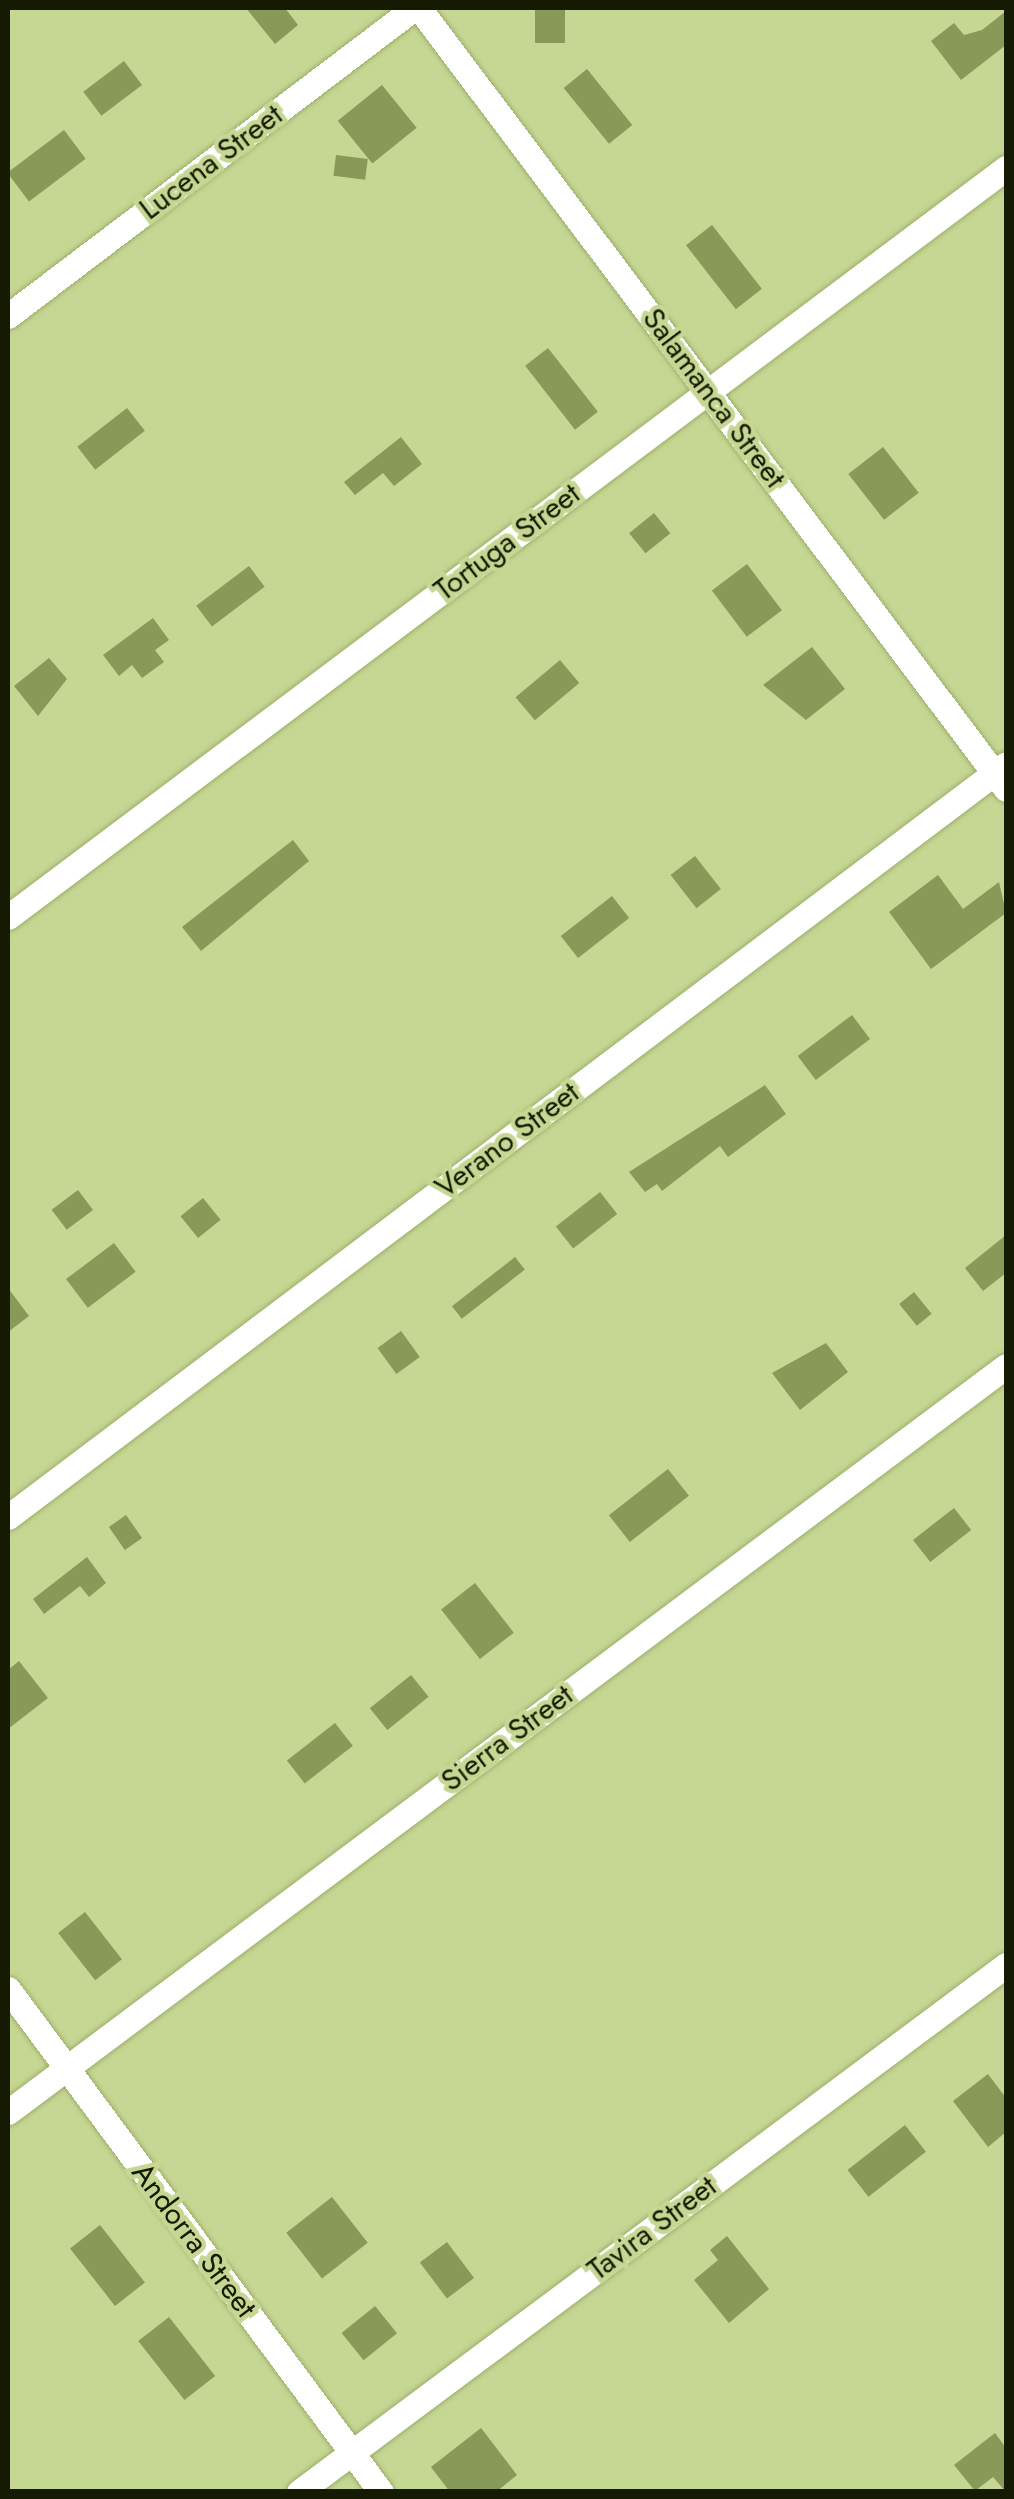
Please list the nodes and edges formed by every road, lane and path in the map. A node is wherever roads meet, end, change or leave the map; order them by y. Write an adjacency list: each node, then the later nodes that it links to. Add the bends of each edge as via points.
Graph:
1 (416, 8): 3 (street, Lucena Street); 4 (street, Salamanca Street)
2 (1006, 168): 4 (street, Tortuga Street)
3 (8, 316)
4 (709, 391): 5 (street, Salamanca Street); 6 (street, Tortuga Street)
5 (1002, 775): 8 (street, Verano Street)
6 (8, 918)
7 (1006, 1366): 11 (street, Sierra Street)
8 (8, 1517)
9 (1006, 1965): 13 (street, Tavira Street)
10 (8, 1989): 11 (street, Andorra Street)
11 (66, 2068): 12 (street, Sierra Street); 13 (street, Andorra Street)
12 (8, 2112)
13 (351, 2452): 14 (street, Tavira Street); 15 (street, Andorra Street)
14 (299, 2492)
15 (381, 2492)

